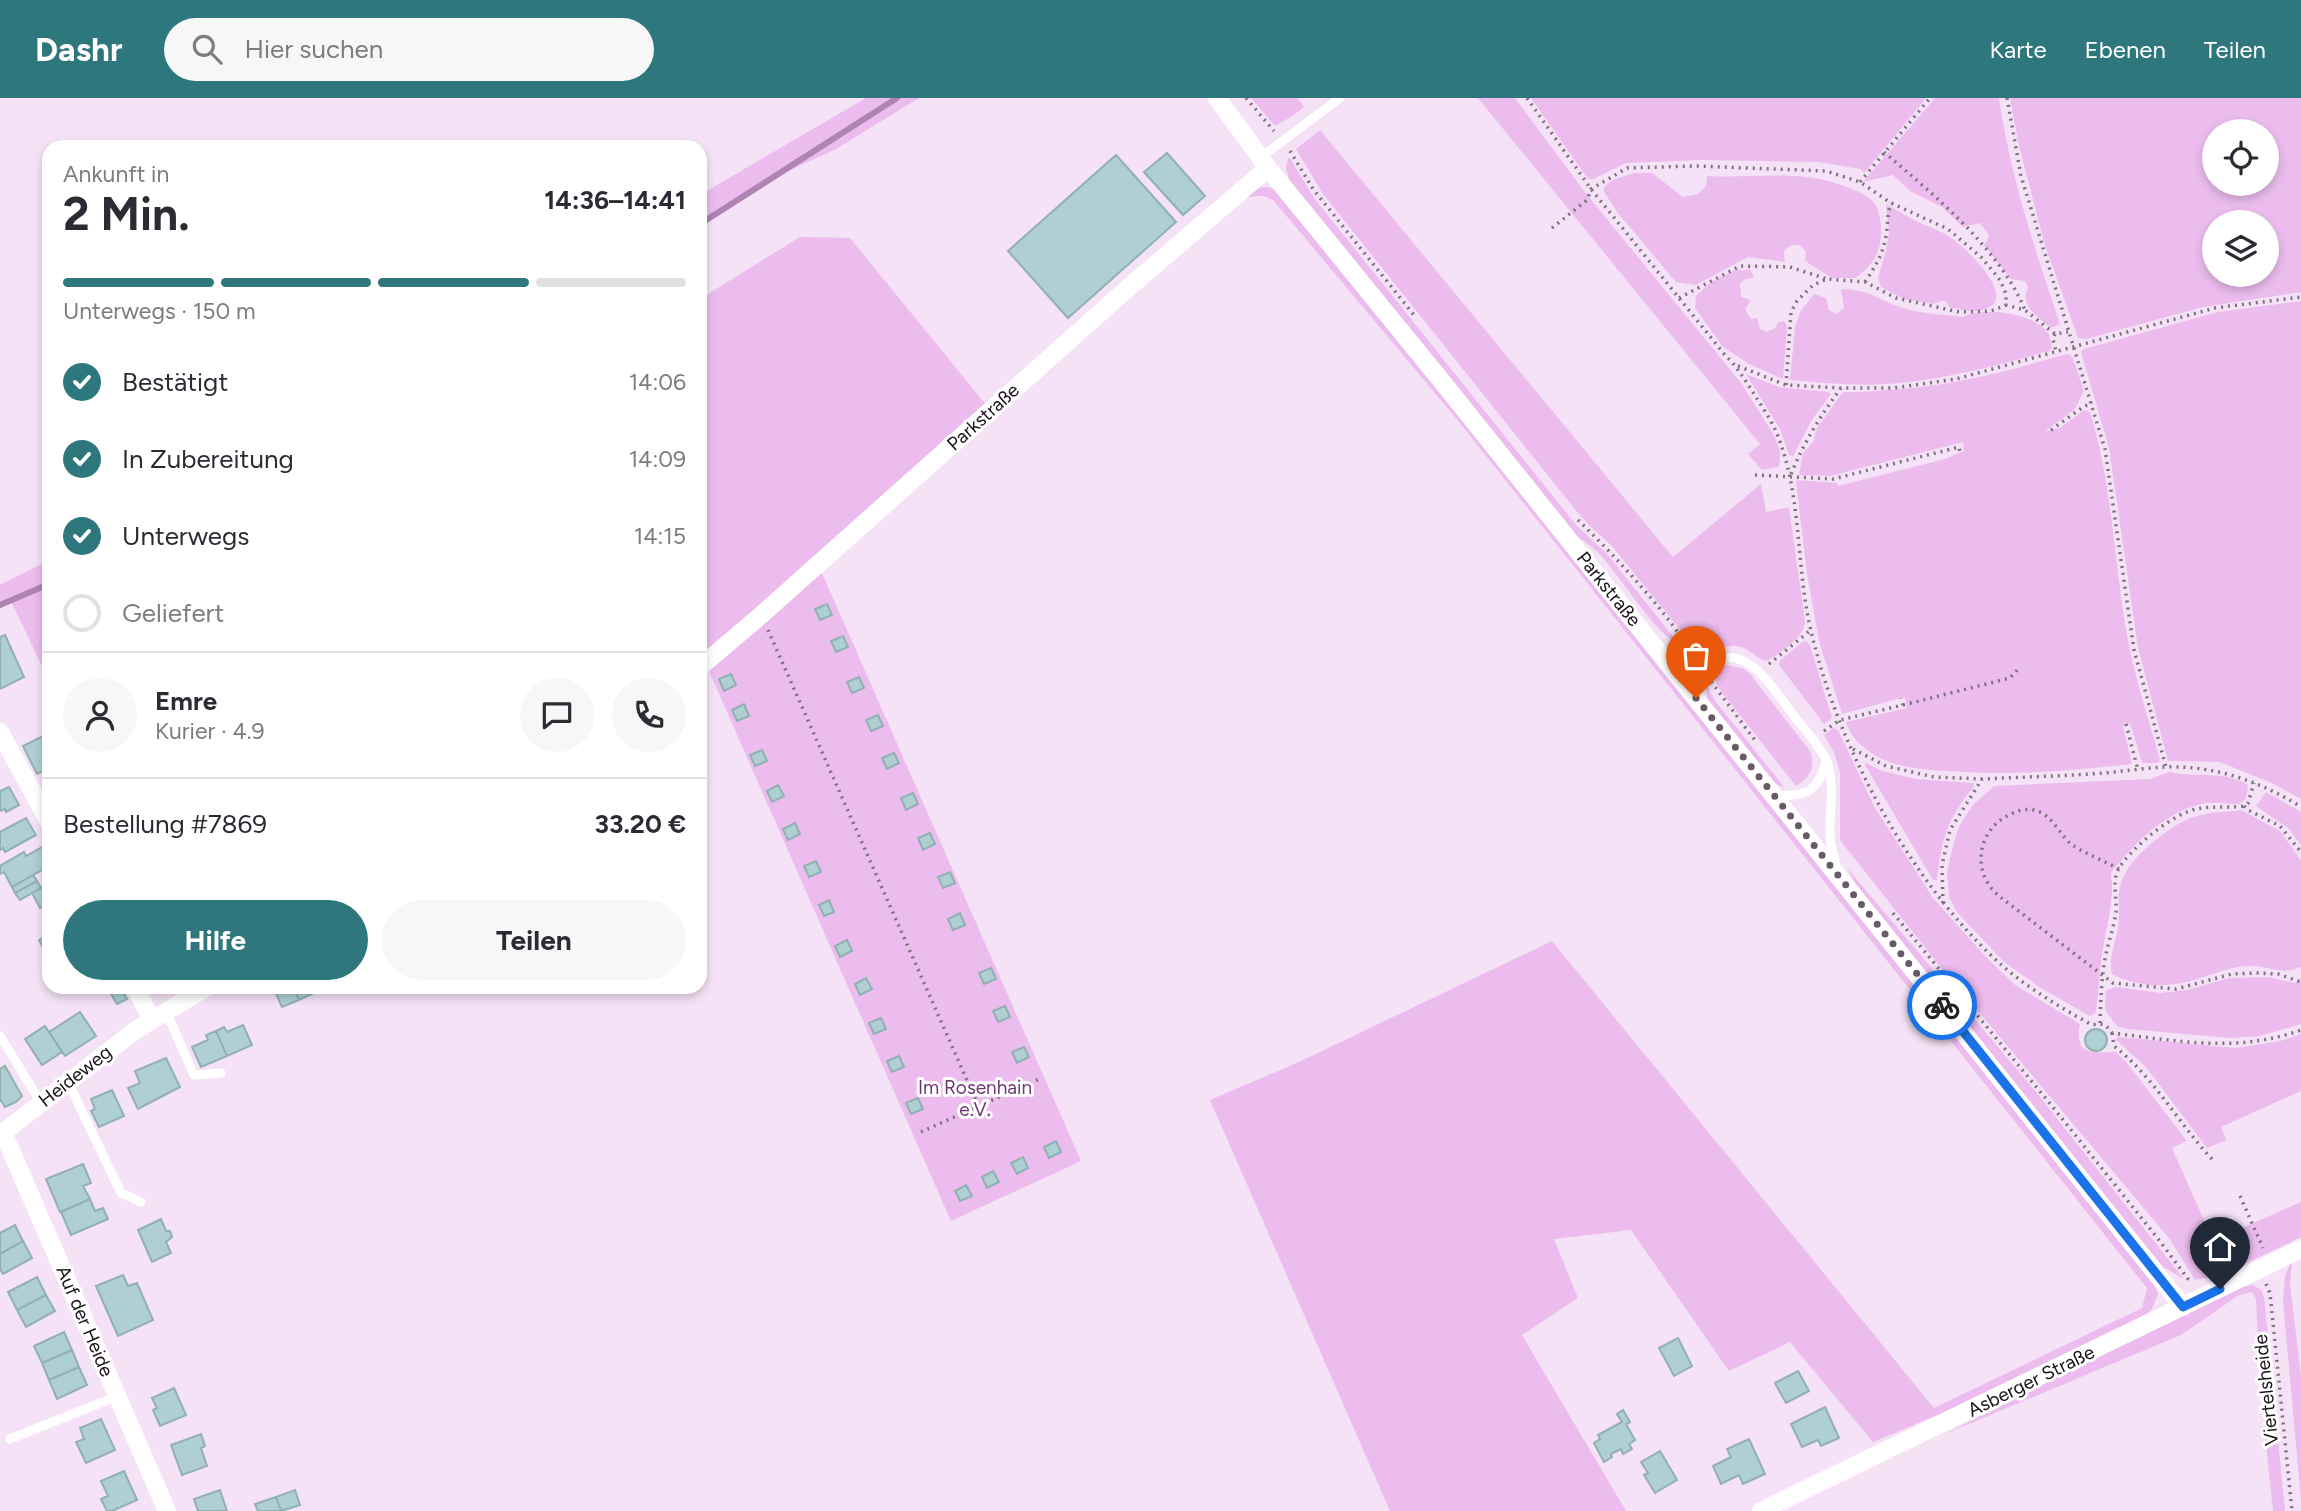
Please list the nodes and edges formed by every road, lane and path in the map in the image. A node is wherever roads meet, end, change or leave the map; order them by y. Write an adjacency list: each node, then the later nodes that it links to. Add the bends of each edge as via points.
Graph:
1 (1217, 98): 9 (street, Parkstraße)
2 (1247, 98): 7 (path)
3 (1340, 98): 7 (lane)
4 (1527, 98): 11 (path)
5 (1930, 98): 8 (path)
6 (2007, 98): 21 (path, via 2021,176)
7 (1283, 141): 9 (lane); 20 (path, via 1313,189)
8 (1884, 152): 10 (path); 19 (path, via 1976,237 2017,290)
9 (1264, 163): 34 (street, Parkstraße); 40 (street, Parkstraße)
10 (1860, 182): 11 (path, via 1826,171 1696,166 1627,168); 12 (path)
11 (1591, 189): 13 (path, via 1587,200); 17 (path)
12 (1891, 203): 15 (path, via 1881,256); 18 (path, via 1948,229 1982,258 2000,280)
13 (1552, 228)
14 (1827, 279): 15 (path); 17 (path, via 1790,267 1740,266); 26 (path, via 1813,285 1791,312)
15 (1865, 282): 18 (path, via 1895,298 1959,312 1991,311)
16 (2301, 297): 23 (path, via 2214,308)
17 (1679, 298): 25 (path)
18 (2006, 305): 19 (path)
19 (2025, 310): 22 (path)
20 (1415, 316)
21 (2068, 332): 22 (path); 23 (path)
22 (2055, 334): 24 (path)
23 (2073, 346): 24 (path); 28 (path)
24 (2056, 351): 27 (path, via 1956,379 1893,388)
25 (1736, 365): 26 (path); 32 (path, via 1779,437)
26 (1786, 385): 27 (path)
27 (1841, 388): 32 (path, via 1813,428)
28 (2092, 403): 29 (path); 50 (path, via 2105,449 2134,650)
29 (2051, 430)
30 (1960, 452): 32 (path, via 1959,447 1833,479)
31 (1755, 475): 32 (path)
32 (1790, 476): 35 (path)
33 (1575, 517): 37 (path, via 1609,550 1683,638)
34 (760, 616): 36 (street, Parkstraße); 76 (path)
35 (1811, 630): 39 (path); 43 (path)
36 (707, 661)
37 (1699, 664): 39 (lane, via 1723,657 1744,659); 40 (lane); 47 (path)
38 (2019, 668): 42 (path, via 2010,678)
39 (1761, 671): 46 (lane)
40 (1681, 679): 54 (street, Parkstraße)
41 (1901, 698): 42 (path)
42 (1903, 705): 43 (path)
43 (1840, 720): 46 (path); 48 (path)
44 (2126, 724): 51 (path)
45 (0, 732): 57 (street)
46 (1812, 740): 49 (lane)
47 (1757, 743)
48 (1853, 749): 52 (path, via 1886,766 1934,777); 61 (path, via 1884,814)
49 (1827, 760): 54 (lane, via 1822,778 1810,790); 60 (lane, via 1832,782 1830,836)
50 (2166, 767): 51 (path); 53 (path, via 2201,769)
51 (2138, 770): 52 (path)
52 (1982, 779): 61 (path, via 1950,830 1942,865)
53 (2254, 783): 55 (path); 56 (path)
54 (1775, 796): 60 (street, Parkstraße)
55 (2244, 806): 58 (path, via 2280,826); 59 (path, via 2208,806 2185,812 2161,826)
56 (2301, 807)
57 (42, 809)
58 (2301, 852)
59 (2119, 869): 63 (path); 63 (path, via 2079,849 2052,820 2030,809 2002,818 1984,837 1982,864 1988,884)
60 (1838, 875): 85 (street, Parkstraße)
61 (1944, 905): 68 (path, via 1995,960 2024,983 2092,1025)
62 (1890, 909): 84 (path, via 2159,1240)
63 (2103, 974): 64 (path, via 2113,983 2157,989 2176,989 2232,974); 68 (path)
64 (2300, 979)
65 (141, 994): 67 (street)
66 (195, 994): 67 (street, Heideweg)
67 (159, 1016): 72 (lane, via 194,1075); 74 (street, Heideweg)
68 (2100, 1023): 70 (path)
69 (2301, 1030): 70 (path, via 2234,1045)
70 (2112, 1033): 79 (path, via 2114,1046 2147,1077)
71 (0, 1036): 75 (lane)
72 (221, 1073)
73 (1039, 1079): 76 (path)
74 (68, 1082): 75 (street, Heideweg); 81 (lane, via 121,1193)
75 (41, 1103): 78 (street, Heideweg)
76 (978, 1105): 77 (path)
77 (921, 1132)
78 (2, 1133): 86 (street, Auf der Heide)
79 (2212, 1159)
80 (2240, 1196): 83 (path, Viertelsheide)
81 (141, 1202)
82 (2301, 1249): 83 (street, Asberger Straße)
83 (2265, 1267): 84 (street, Asberger Straße); 90 (path, Viertelsheide)
84 (2200, 1298): 85 (street, Asberger Straße)
85 (2183, 1307): 89 (street, Asberger Straße)
86 (118, 1396): 87 (lane); 88 (street, Auf der Heide)
87 (10, 1440)
88 (167, 1511)
89 (1761, 1511)
90 (2292, 1511)

